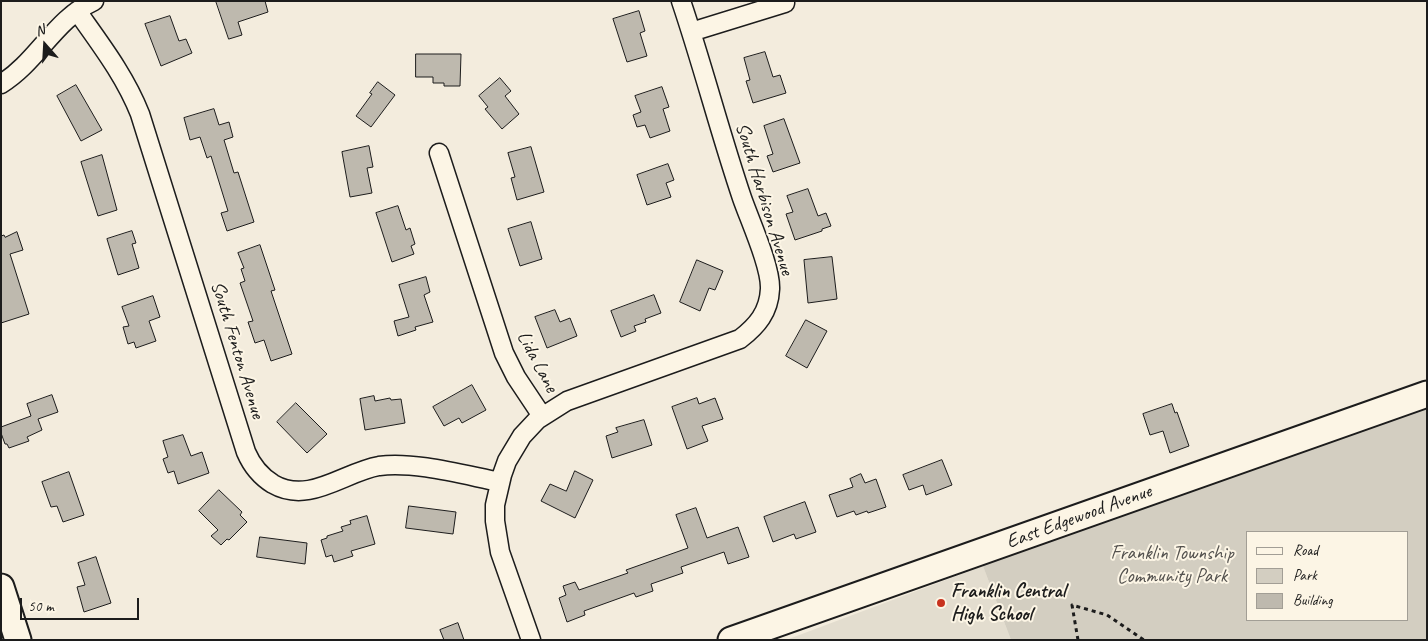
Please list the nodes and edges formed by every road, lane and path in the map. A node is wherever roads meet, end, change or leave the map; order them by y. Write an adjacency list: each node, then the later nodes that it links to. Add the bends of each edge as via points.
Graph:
1 (94, 1): 4 (street)
2 (681, 1): 5 (street, South Harbison Avenue)
3 (785, 3): 5 (street)
4 (77, 11): 6 (street, via 17,73); 10 (street, South Fenton Avenue, via 121,72 133,96 246,452 257,472 275,485 289,490 318,488 378,466 418,466)
5 (691, 32): 9 (street, South Harbison Avenue, via 741,197 767,270 770,284 768,306 756,325 740,339 567,401)
6 (1, 84)
7 (438, 152): 9 (street, Lida Lane, via 504,352)
8 (1427, 394): 14 (main road, East Edgewood Avenue)
9 (542, 416): 10 (street, Lida Lane, via 518,443)
10 (500, 482): 13 (street, Lida Lane, via 494,513 498,544)
11 (1, 587): 12 (main road)
12 (18, 640)
13 (531, 640)
14 (731, 640)
15 (1078, 640): 16 (path, via 1072,605 1107,616)
16 (1144, 640)

